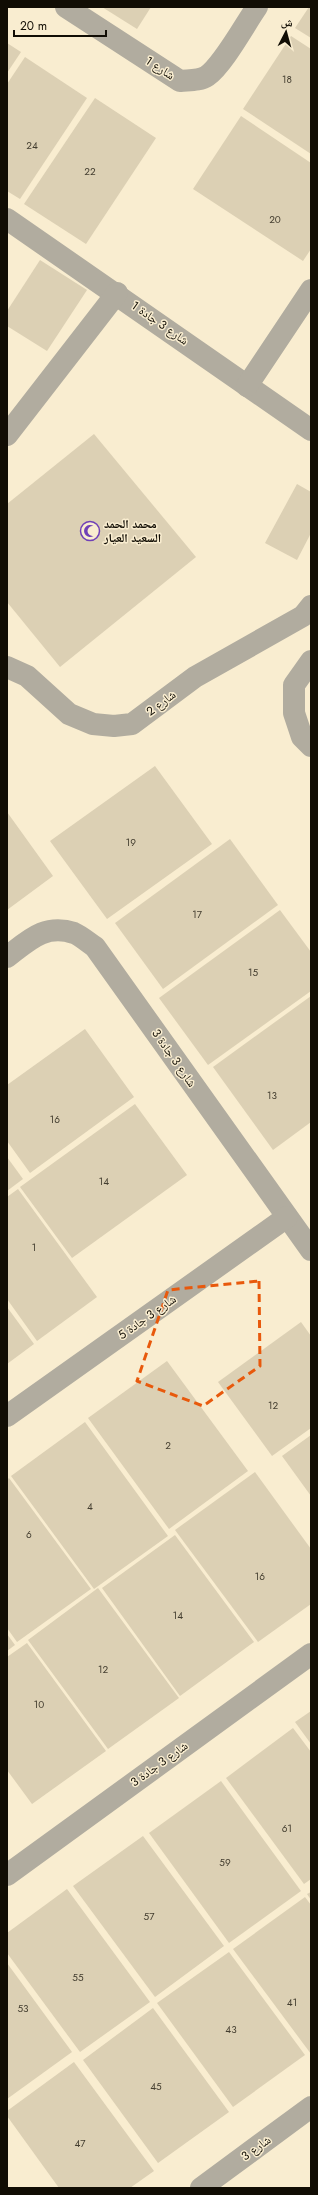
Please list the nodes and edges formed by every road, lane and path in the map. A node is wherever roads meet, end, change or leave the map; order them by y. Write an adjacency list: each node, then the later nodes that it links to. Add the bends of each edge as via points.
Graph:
1 (66, 7): 2 (street, شارع 1, via 180,81 207,76 216,67)
2 (257, 7)
3 (7, 219): 5 (street, شارع 3 جادة 1)
4 (311, 290): 6 (street)
5 (117, 293): 6 (street, شارع 3 جادة 1); 8 (street)
6 (247, 386): 7 (street, شارع 3 جادة 1)
7 (311, 430)
8 (7, 435)
9 (311, 606): 11 (street, شارع 2, via 303,616 195,677 132,724 93,724 69,714 27,676)
10 (311, 662): 12 (street, via 294,685 294,713 302,737)
11 (7, 667)
12 (311, 746)
13 (7, 957): 14 (street, شارع 3 جادة 3, via 40,933 57,930 75,933 95,947)
14 (287, 1217): 15 (street, شارع 3 جادة 3); 16 (street, شارع 3 جادة 5)
15 (311, 1250)
16 (7, 1416)
17 (311, 1654): 18 (street, شارع 3 جادة 3)
18 (7, 1875)
19 (311, 2107): 20 (street, شارع 3)
20 (201, 2188)

